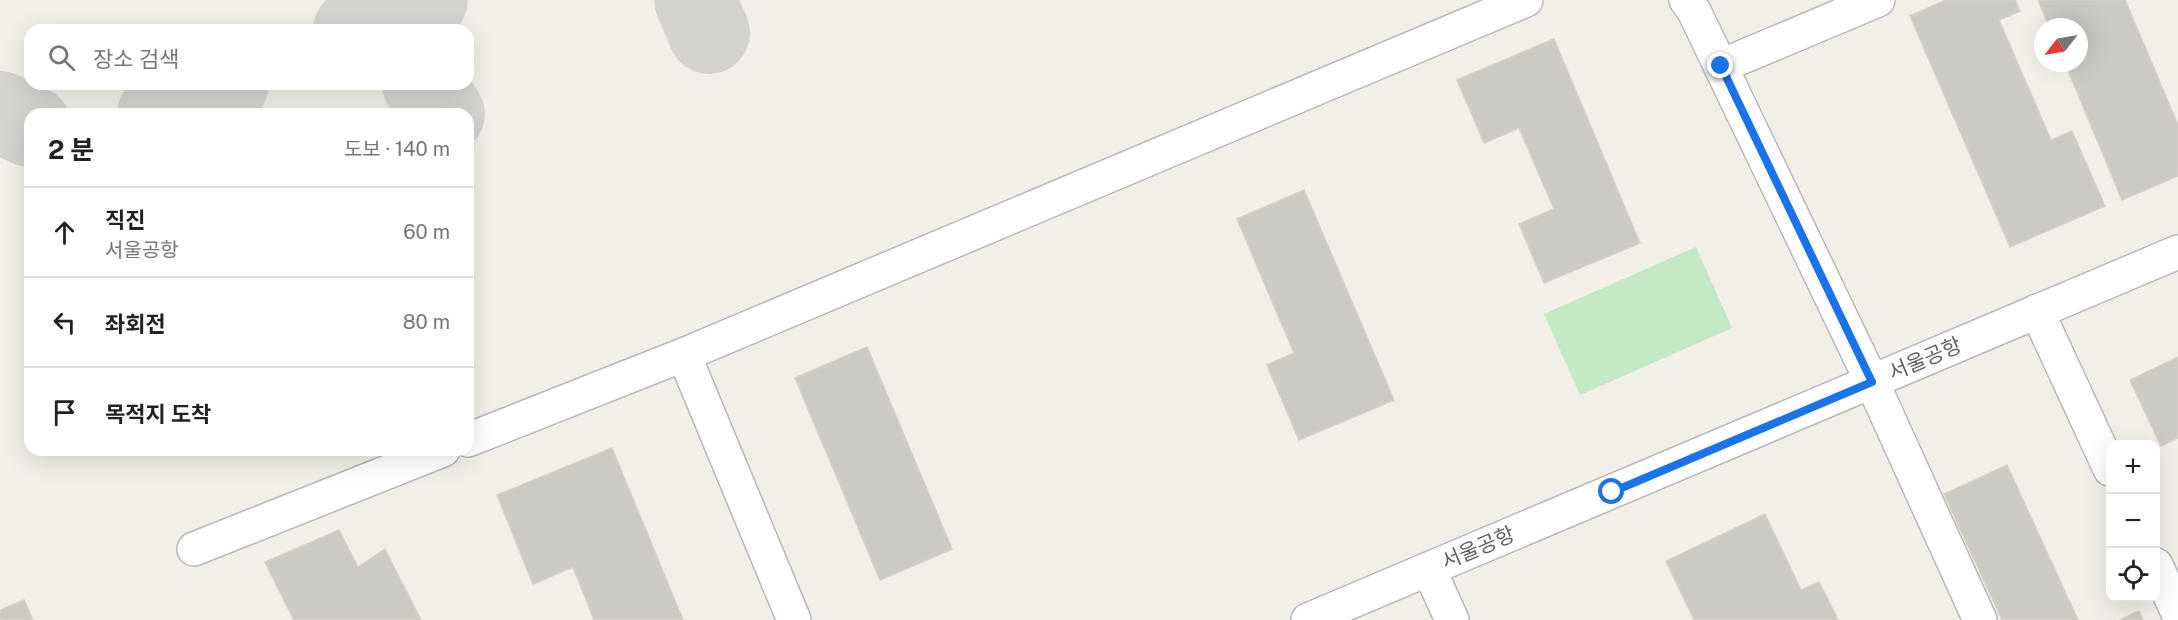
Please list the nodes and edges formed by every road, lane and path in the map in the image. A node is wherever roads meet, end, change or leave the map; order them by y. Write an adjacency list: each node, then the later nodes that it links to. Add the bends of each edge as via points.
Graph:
1 (1526, 0): 7 (lane)
2 (1686, 0): 4 (lane)
3 (1878, 0): 4 (lane)
4 (1721, 66): 8 (lane)
5 (2178, 252): 6 (lane, 서울공항)
6 (2037, 311): 8 (lane, 서울공항); 11 (lane)
7 (684, 355): 9 (lane); 16 (lane)
8 (1872, 382): 13 (lane, 서울공항); 19 (lane)
9 (474, 438)
10 (428, 456): 12 (lane)
11 (2106, 460)
12 (194, 549)
13 (1429, 569): 17 (lane, 서울공항); 18 (lane)
14 (2160, 574): 15 (lane)
15 (2178, 613)
16 (794, 620)
17 (1308, 620)
18 (1452, 620)
19 (1980, 620)

